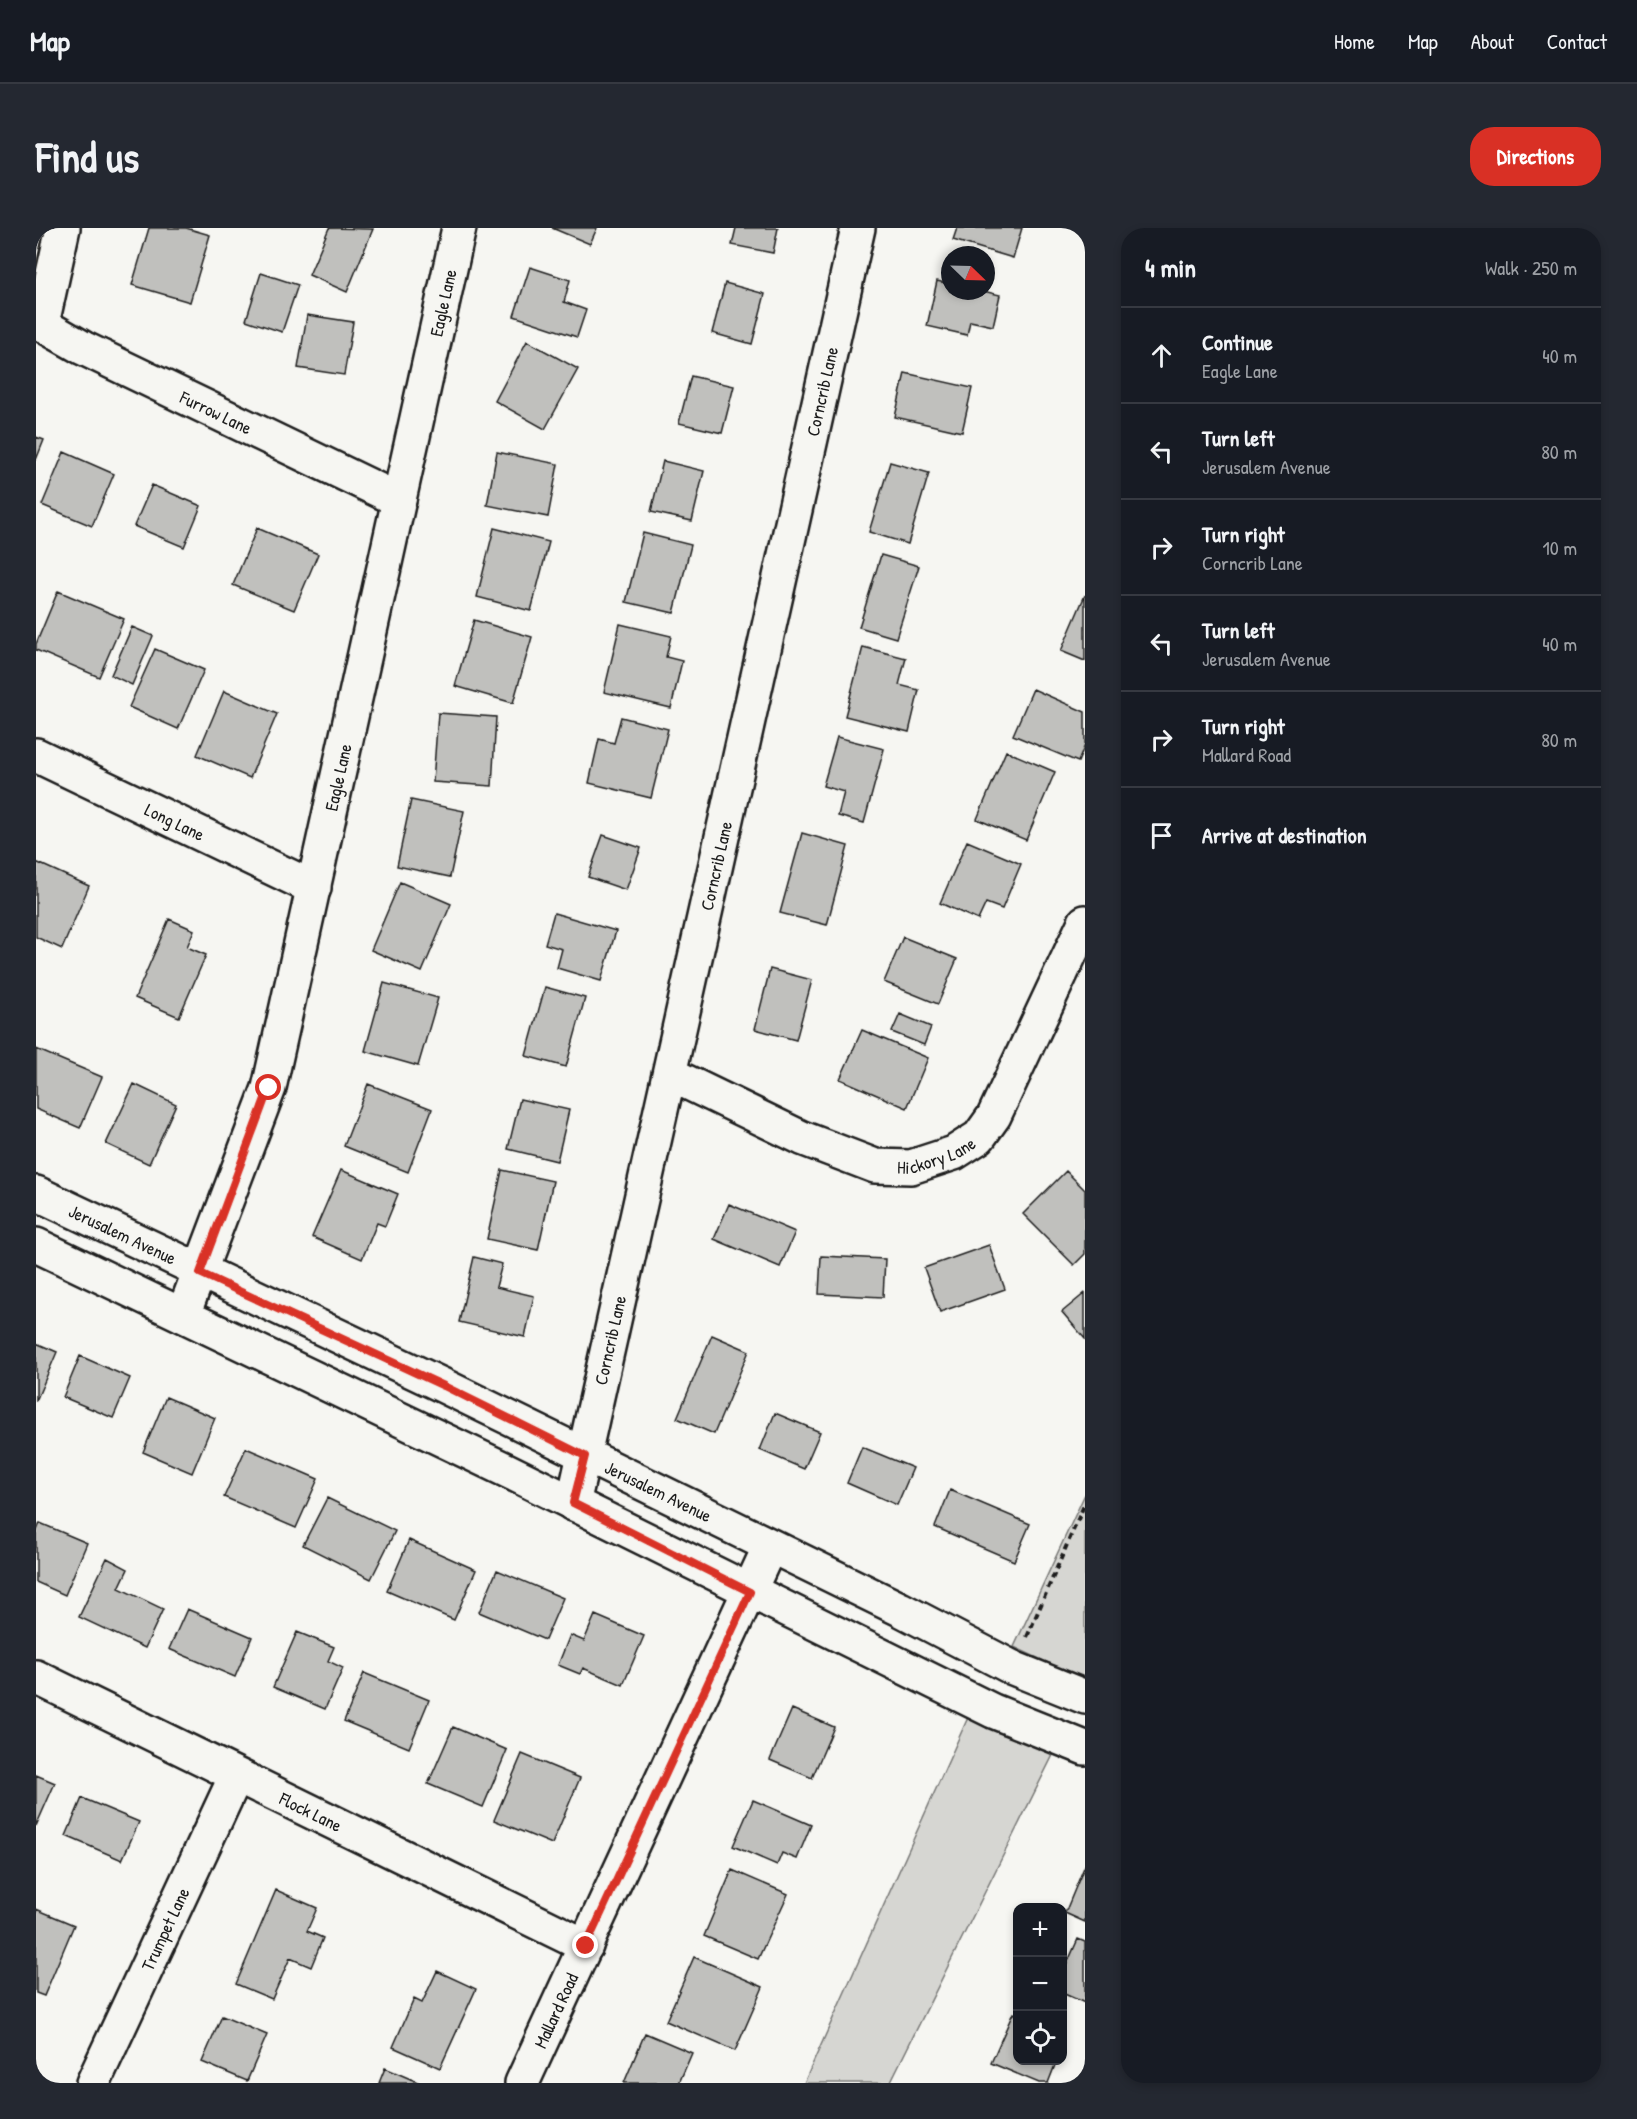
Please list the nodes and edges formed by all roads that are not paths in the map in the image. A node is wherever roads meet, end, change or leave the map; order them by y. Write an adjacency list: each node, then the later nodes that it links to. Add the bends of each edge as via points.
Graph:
1 (63, 228): 4 (street)
2 (459, 228): 5 (street, Eagle Lane)
3 (858, 228): 9 (street, Corncrib Lane)
4 (39, 323): 5 (street, Furrow Lane, via 83,348)
5 (399, 500): 7 (street, Eagle Lane)
6 (36, 755): 7 (street, Long Lane)
7 (314, 888): 12 (street, Eagle Lane, via 269,1088)
8 (1085, 922): 9 (street, Hickory Lane, via 994,1116 979,1137 954,1153 911,1167 874,1166 802,1138)
9 (670, 1074): 14 (street, Corncrib Lane)
10 (36, 1192): 12 (street, Jerusalem Avenue)
11 (36, 1245): 13 (street)
12 (200, 1273): 13 (street, Eagle Lane); 14 (street, Jerusalem Avenue)
13 (183, 1315): 15 (street)
14 (585, 1456): 15 (street, Corncrib Lane); 16 (street, Jerusalem Avenue)
15 (573, 1503): 17 (street)
16 (770, 1546): 17 (street, Mallard Road); 19 (street, Jerusalem Avenue, via 1013,1668)
17 (750, 1592): 20 (street, via 993,1711); 22 (street, Mallard Road)
18 (36, 1677): 21 (street, Flock Lane)
19 (1085, 1696)
20 (1085, 1748)
21 (236, 1776): 22 (street, Flock Lane); 23 (street, Trumpet Lane)
22 (586, 1946): 24 (street, Mallard Road)
23 (93, 2083)
24 (522, 2083)

